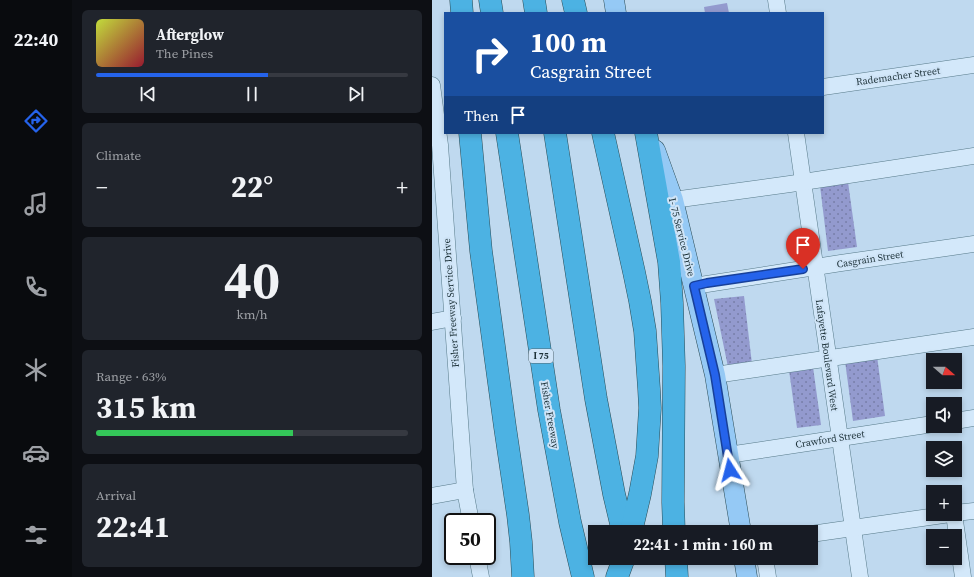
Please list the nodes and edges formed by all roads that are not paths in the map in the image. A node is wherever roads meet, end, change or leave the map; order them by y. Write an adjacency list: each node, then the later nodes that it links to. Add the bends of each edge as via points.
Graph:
1 (461, 0): 6 (highway)
2 (490, 0): 7 (highway)
3 (534, 0): 8 (highway)
4 (573, 0): 9 (highway)
5 (776, 0): 10 (street)
6 (462, 12)
7 (492, 12)
8 (536, 12)
9 (576, 12)
10 (778, 12)
11 (974, 65): 13 (street, Rademacher Street)
12 (432, 85): 21 (street, Fisher Freeway Service Drive)
13 (824, 87)
14 (470, 134): 58 (highway, via 481,250 518,515)
15 (507, 134): 59 (highway, Fisher Freeway / I 75, via 549,410 570,522)
16 (555, 134): 45 (highway, via 596,400)
17 (603, 134): 46 (highway, via 645,331 650,408 647,456)
18 (646, 134): 47 (highway, via 669,262 672,303)
19 (649, 134): 24 (main road, I- 75 Service Drive)
20 (796, 134): 23 (street, Lafayette Boulevard West)
21 (436, 145): 28 (street, Fisher Freeway Service Drive)
22 (974, 156): 23 (street)
23 (802, 182): 24 (street); 26 (street, Lafayette Boulevard West)
24 (673, 200): 27 (main road, I- 75 Service Drive)
25 (974, 244): 26 (street, Casgrain Street)
26 (815, 268): 27 (street, Casgrain Street); 31 (street, Lafayette Boulevard West)
27 (694, 286): 32 (main road, I- 75 Service Drive)
28 (453, 318): 29 (street); 38 (street, Fisher Freeway Service Drive)
29 (432, 322)
30 (974, 337): 31 (street)
31 (828, 359): 32 (street); 36 (street, Lafayette Boulevard West)
32 (715, 375): 37 (main road, I- 75 Service Drive)
33 (974, 418): 34 (street)
34 (962, 420)
35 (926, 425): 36 (street, Crawford Street)
36 (840, 438): 37 (street, Crawford Street); 49 (street, Lafayette Boulevard West)
37 (728, 455): 48 (main road, I- 75 Service Drive)
38 (465, 490): 39 (street); 41 (street, Fisher Freeway Service Drive)
39 (432, 496)
40 (974, 511): 42 (street)
41 (469, 513)
42 (962, 513)
43 (926, 517): 49 (street)
44 (955, 521): 66 (street)
45 (621, 525)
46 (633, 525)
47 (674, 525)
48 (740, 525)
49 (853, 528): 50 (street); 65 (street, Lafayette Boulevard West)
50 (818, 533)
51 (479, 565): 57 (street)
52 (621, 565): 60 (highway)
53 (631, 565): 61 (highway)
54 (676, 565): 62 (highway)
55 (745, 565): 63 (main road)
56 (766, 565): 64 (street)
57 (481, 577)
58 (523, 577)
59 (584, 577)
60 (617, 577)
61 (634, 577)
62 (677, 577)
63 (747, 577)
64 (768, 577)
65 (860, 577)
66 (963, 577)

